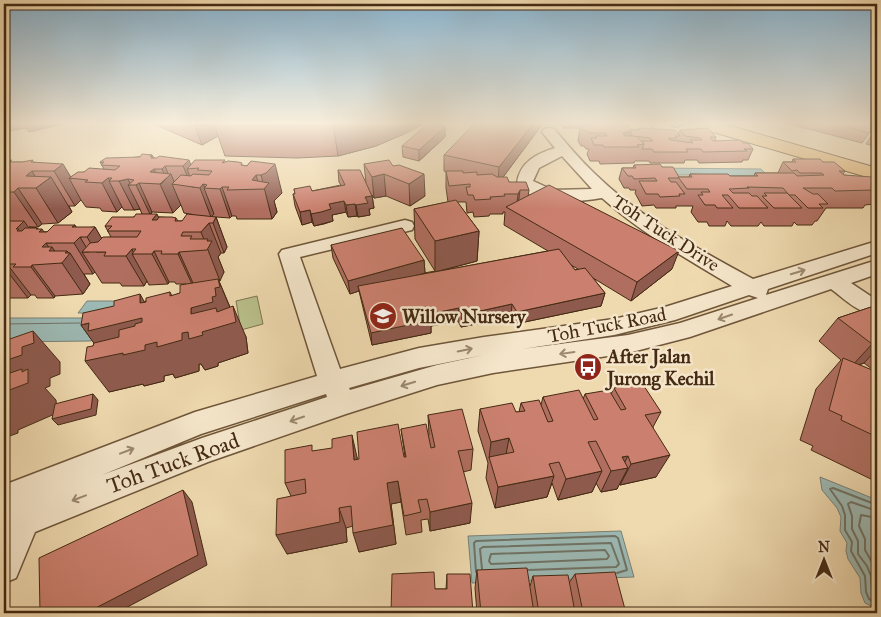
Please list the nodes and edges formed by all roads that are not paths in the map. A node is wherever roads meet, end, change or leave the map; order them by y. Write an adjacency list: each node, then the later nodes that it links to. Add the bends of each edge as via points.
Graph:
1 (559, 152): 7 (street, via 544,156 533,164 525,176 525,183 532,189 553,195)
2 (567, 152): 7 (street, Toh Tuck Drive)
3 (800, 152): 6 (main road)
4 (833, 152): 5 (main road)
5 (877, 164)
6 (877, 174)
7 (606, 192): 12 (street, Toh Tuck Drive, via 631,214 692,254)
8 (405, 226): 15 (street, via 288,254)
9 (877, 247): 12 (street, Toh Tuck Road, one-way to 9)
10 (877, 267): 11 (street, Toh Tuck Road)
11 (834, 281): 13 (street, Toh Tuck Road); 14 (street, via 870,306)
12 (752, 286): 13 (street, Toh Tuck Drive); 15 (street, Toh Tuck Road, one-way to 12, via 419,358 614,327 667,314)
13 (771, 300): 15 (street, Toh Tuck Road, one-way to 15, via 682,332 628,344 493,363)
14 (877, 303)
15 (338, 392): 16 (street, Toh Tuck Road, via 202,451)
16 (16, 509): 17 (street)
17 (4, 566)

